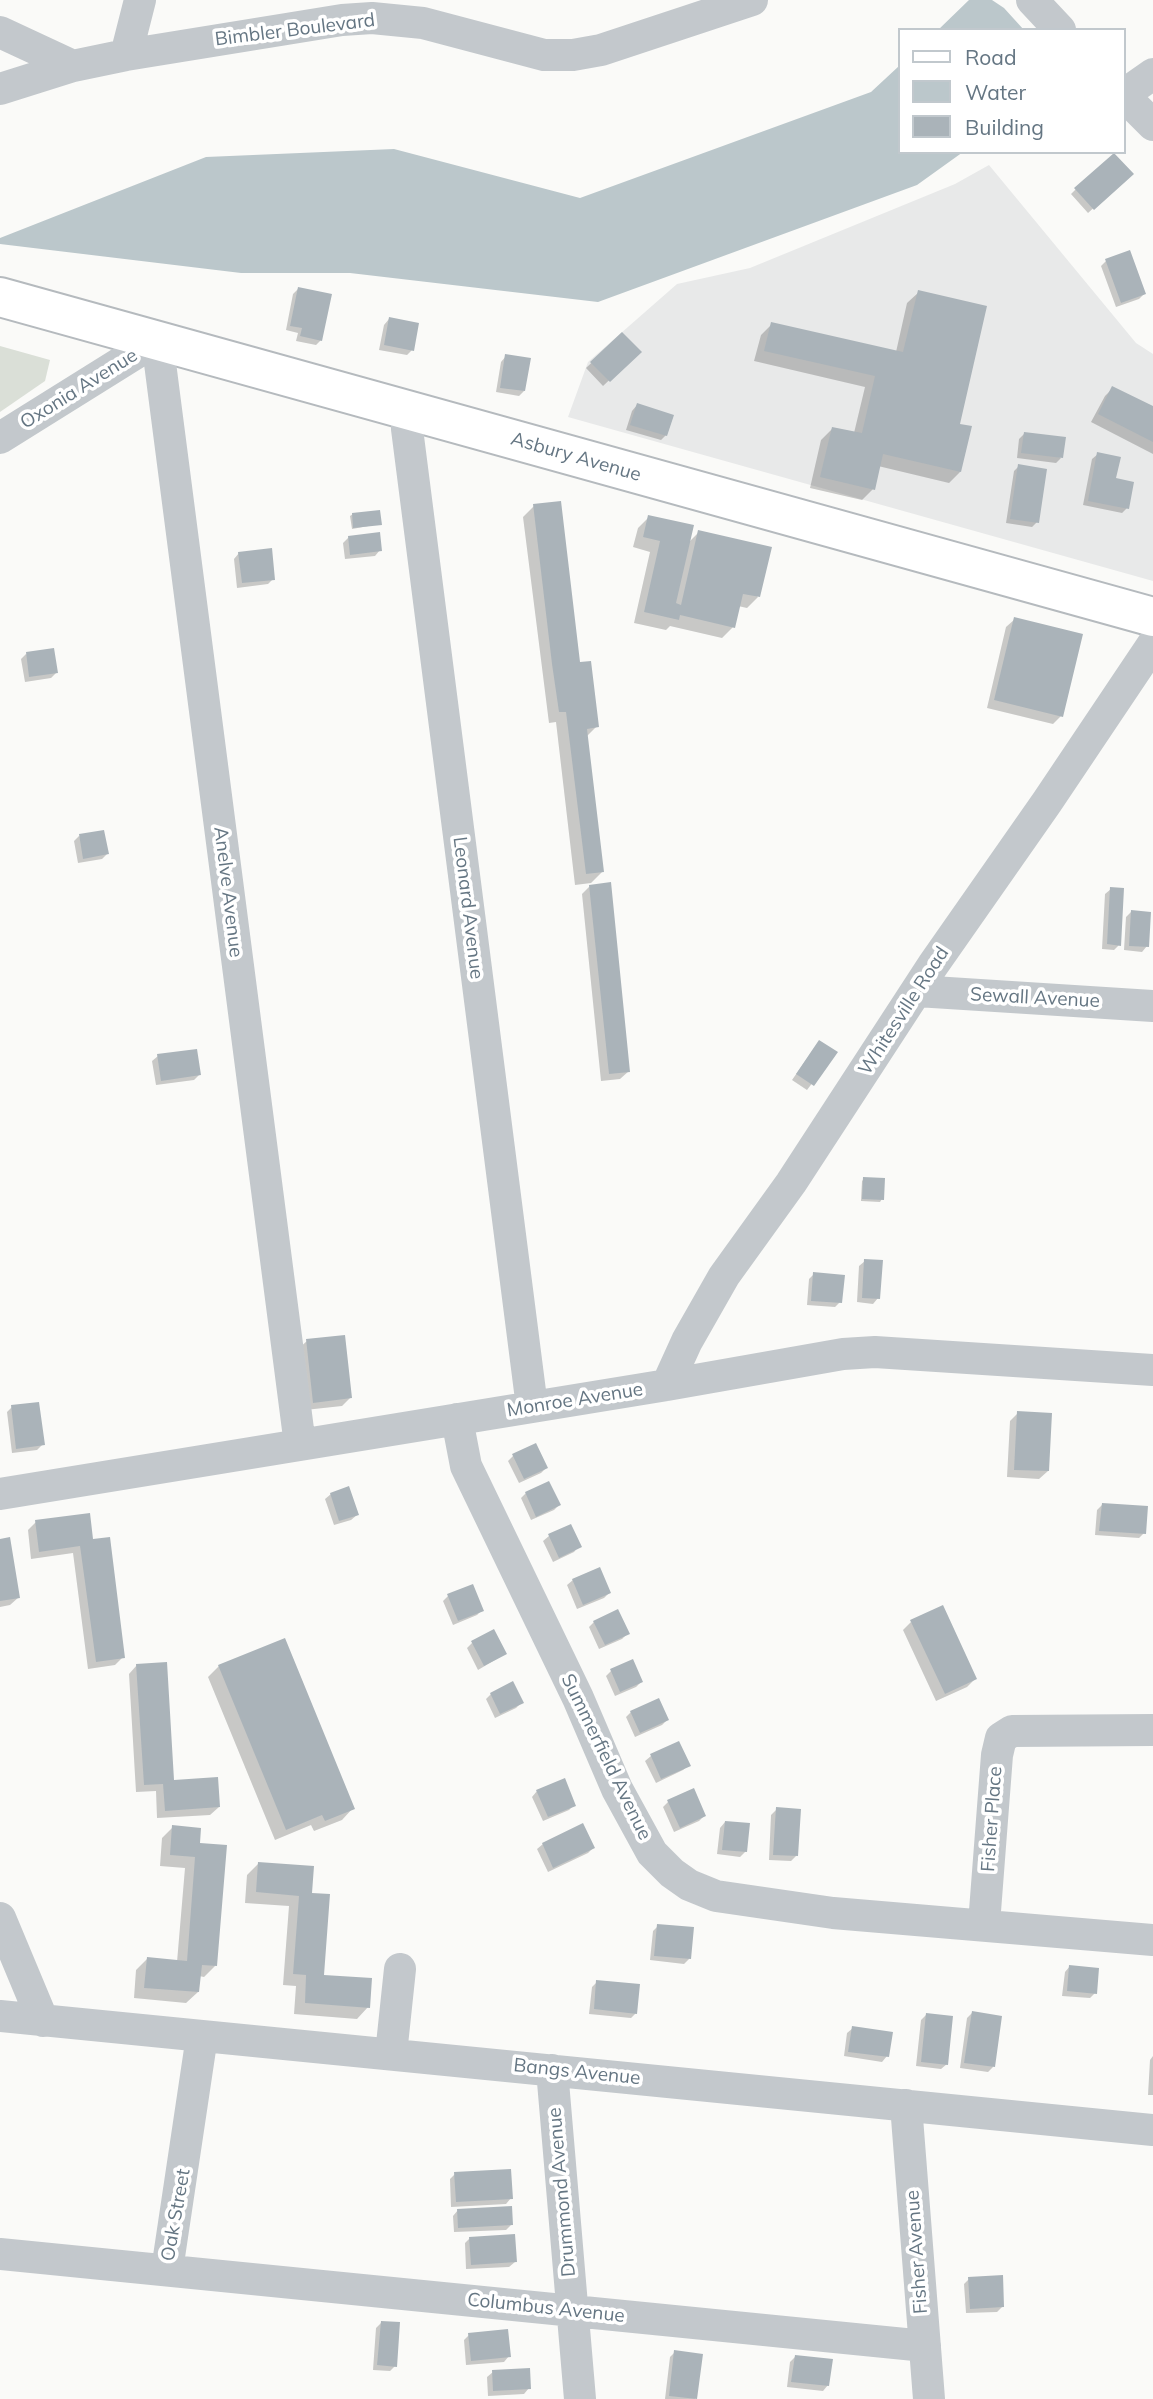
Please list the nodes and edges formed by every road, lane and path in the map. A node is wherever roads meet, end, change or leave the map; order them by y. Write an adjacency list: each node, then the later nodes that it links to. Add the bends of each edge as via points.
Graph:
1 (140, 0): 6 (street)
2 (752, 0): 6 (street, Bimbler Boulevard, via 573,55 544,55 423,23 372,18)
3 (1035, 3): 4 (street)
4 (1058, 28)
5 (0, 32): 7 (street)
6 (126, 55): 7 (street, Bimbler Boulevard)
7 (73, 66): 9 (street, Bimbler Boulevard)
8 (1153, 74): 10 (street)
9 (0, 89)
10 (1125, 94)
11 (1125, 97): 12 (street)
12 (1153, 125)
13 (0, 297): 14 (main road, Asbury Avenue)
14 (157, 340): 15 (main road, Asbury Avenue); 16 (street, Oxonia Avenue); 25 (street, Anelve Avenue)
15 (407, 409): 17 (main road, Asbury Avenue); 23 (street, Leonard Avenue)
16 (0, 438)
17 (1153, 617)
18 (1153, 644): 19 (street, Whitesville Road)
19 (917, 991): 20 (street, Sewall Avenue); 22 (street, Whitesville Road, via 724,1276)
20 (1153, 1006)
21 (1153, 1370): 22 (street, Monroe Avenue, via 875,1352)
22 (667, 1385): 23 (street, Monroe Avenue)
23 (532, 1407): 24 (street, Monroe Avenue)
24 (457, 1419): 25 (street, Monroe Avenue); 29 (street, Summerfield Avenue, via 466,1466 617,1789 652,1853 672,1873 716,1896 833,1913)
25 (300, 1445): 26 (street, Monroe Avenue)
26 (0, 1494)
27 (1153, 1730): 29 (street, Fisher Place, via 1012,1731 1002,1738)
28 (0, 1918): 33 (street)
29 (984, 1924): 30 (street, Summerfield Avenue)
30 (1153, 1940)
31 (400, 1969): 35 (street)
32 (0, 2016): 33 (street, Bangs Avenue)
33 (43, 2021): 34 (street, Bangs Avenue)
34 (202, 2036): 35 (street, Bangs Avenue); 40 (street, Oak Street)
35 (391, 2054): 36 (street, Bangs Avenue)
36 (552, 2070): 37 (street, Bangs Avenue); 41 (street, Drummond Avenue)
37 (906, 2105): 38 (street, Bangs Avenue); 42 (street, Fisher Avenue)
38 (1153, 2130)
39 (0, 2254): 40 (street, Oak Street)
40 (167, 2270): 41 (street, Columbus Avenue)
41 (572, 2311): 42 (street, Columbus Avenue); 43 (street, Drummond Avenue)
42 (925, 2346): 44 (street, Fisher Avenue)
43 (580, 2399)
44 (929, 2399)

